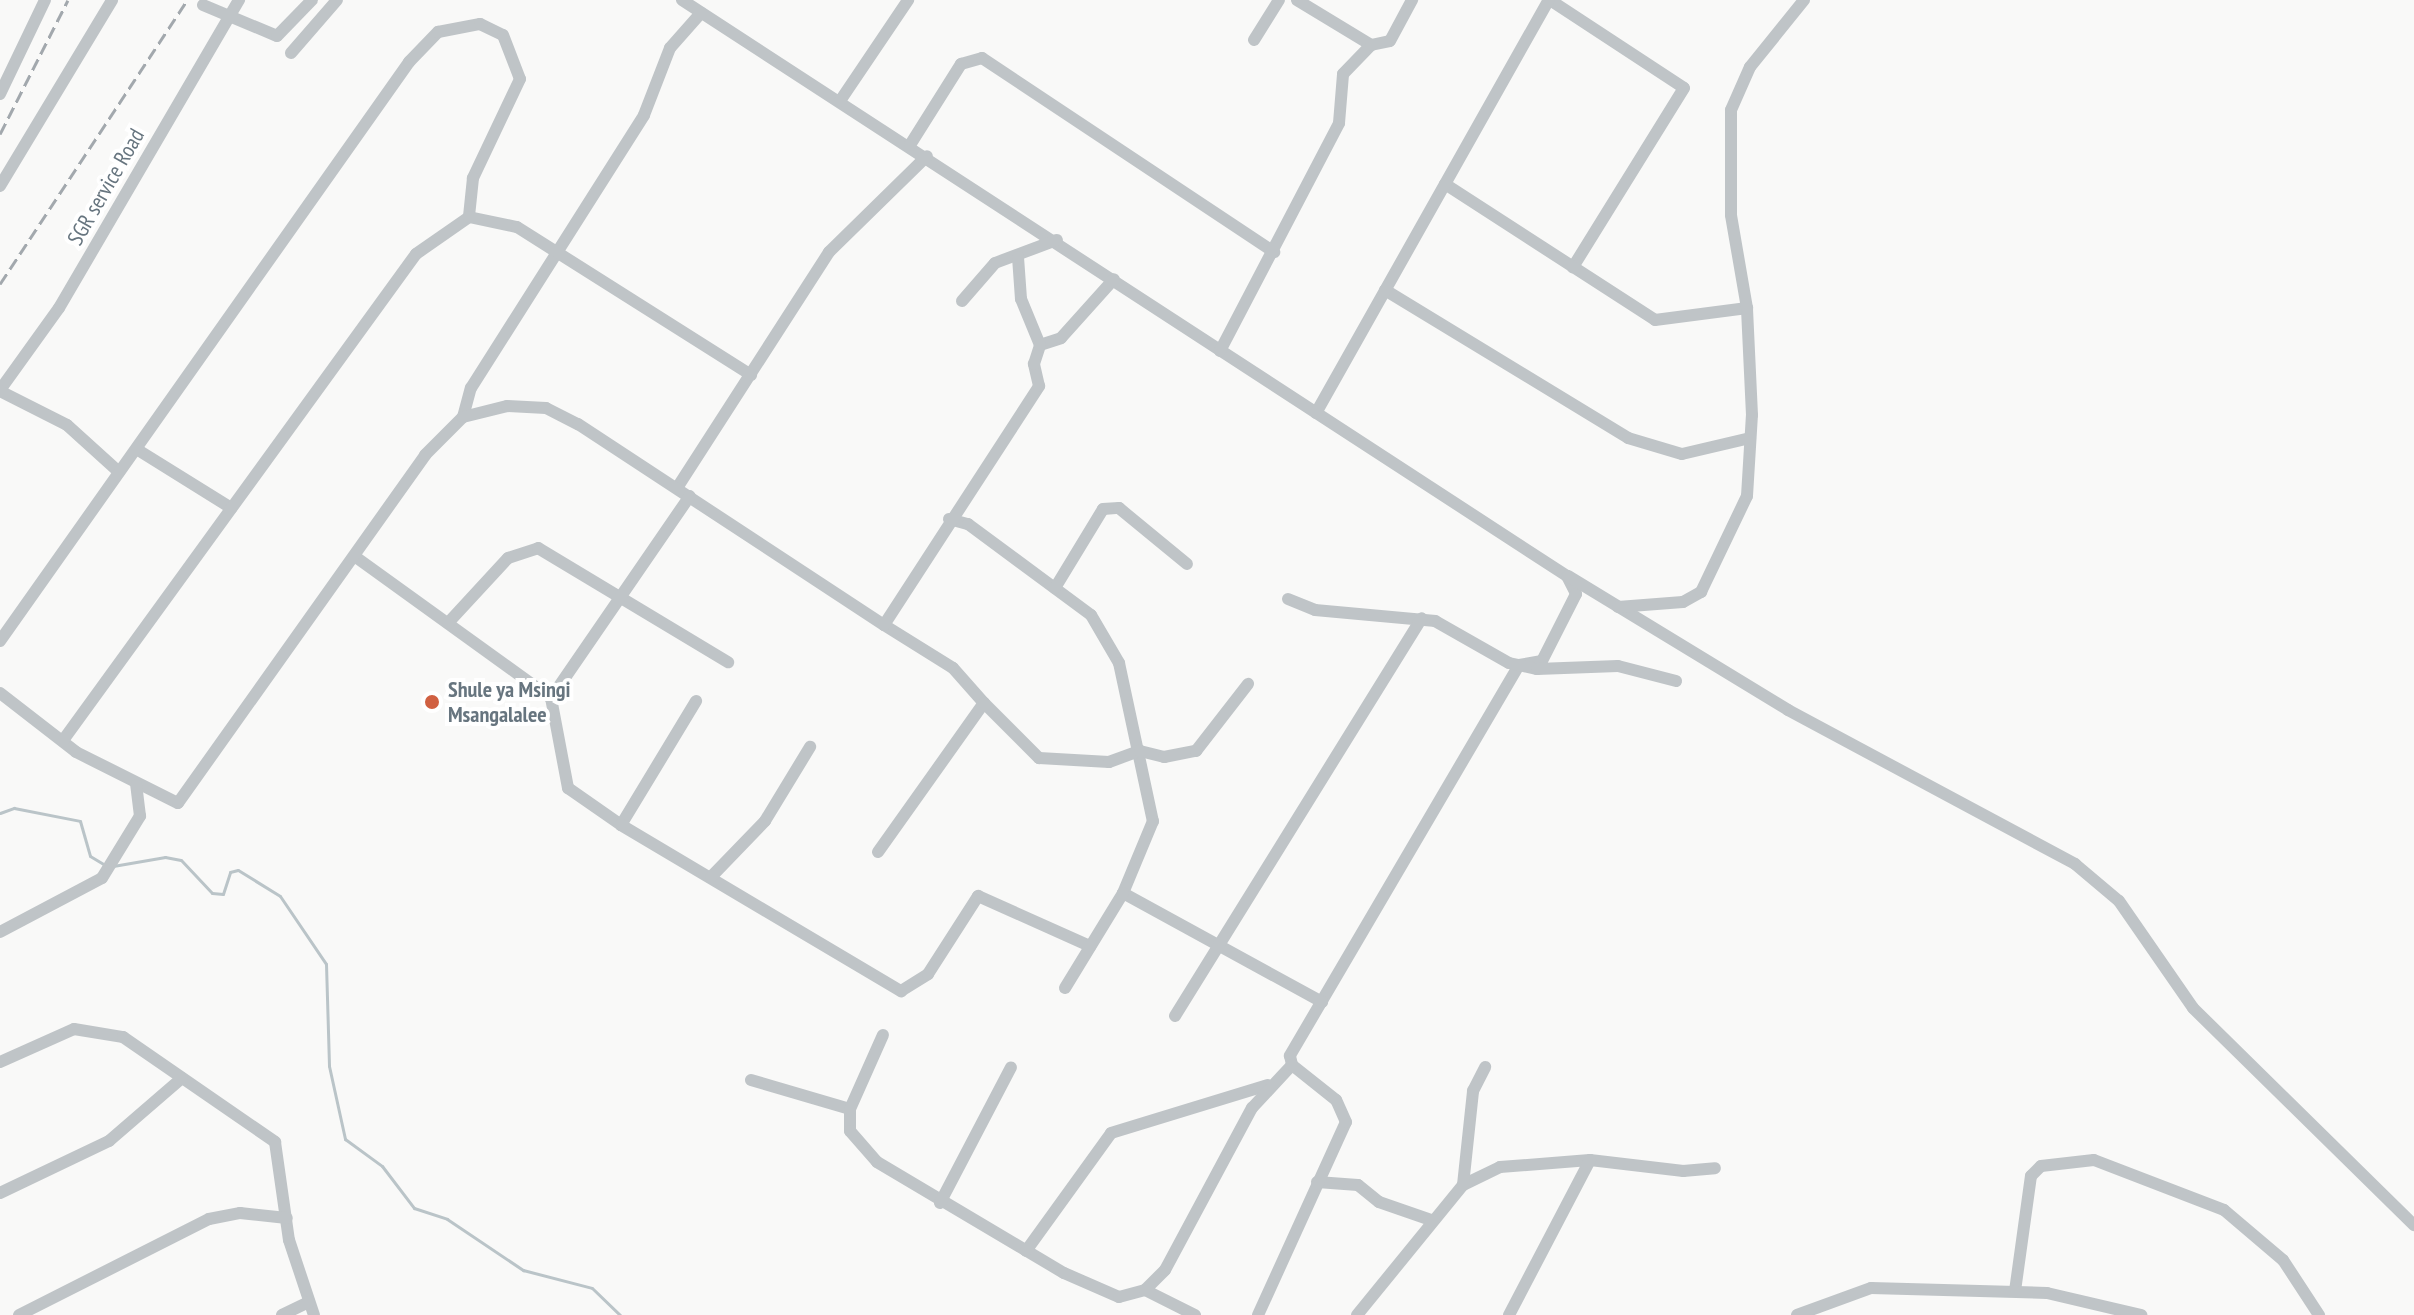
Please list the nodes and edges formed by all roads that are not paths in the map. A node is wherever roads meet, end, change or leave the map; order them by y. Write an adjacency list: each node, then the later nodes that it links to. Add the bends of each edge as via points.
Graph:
1 (45, 0): 19 (street)
2 (112, 0): 24 (street)
3 (239, 0): 15 (street, SGR service Road)
4 (312, 0): 15 (street, via 277,36)
5 (337, 0): 18 (street)
6 (682, 0): 14 (street)
7 (908, 0): 20 (street)
8 (1279, 0): 16 (street)
9 (1297, 0): 17 (street)
10 (1412, 0): 17 (street, via 1390,41)
11 (1549, 0): 23 (street); 30 (street, via 1684,88)
12 (1804, 0): 34 (street, via 1750,67 1731,110 1731,215)
13 (203, 5): 15 (street)
14 (701, 13): 20 (street); 27 (street, via 670,48 644,115)
15 (229, 20): 38 (street, SGR service Road, via 59,308)
16 (1254, 40)
17 (1371, 45): 28 (street, via 1343,74 1339,123)
18 (291, 53)
19 (0, 94)
20 (840, 101): 21 (street)
21 (910, 145): 22 (street); 28 (street, via 961,64 982,58)
22 (927, 156): 26 (street); 37 (street, via 829,252)
23 (1445, 184): 30 (street); 32 (street)
24 (0, 186)
25 (469, 217): 27 (street, via 517,227); 42 (street, via 473,178 520,79 503,35 490,25 438,32 409,62); 46 (street, via 416,254)
26 (1057, 240): 29 (street); 31 (street)
27 (554, 251): 37 (street); 40 (street, via 471,388)
28 (1274, 252): 36 (street)
29 (1018, 257): 33 (street, via 995,263); 35 (street, via 1021,299)
30 (1573, 267): 34 (street, via 1655,320)
31 (1114, 279): 35 (street, via 1061,338); 36 (street)
32 (1385, 290): 39 (street); 41 (street, via 1628,438 1682,454)
33 (962, 301)
34 (1747, 308): 41 (street)
35 (1040, 345): 47 (street, via 1031,402)
36 (1220, 351): 39 (street)
37 (751, 375): 44 (street)
38 (0, 391): 43 (street, via 67,425)
39 (1316, 413): 50 (street)
40 (463, 417): 44 (street, via 507,406 546,408); 48 (street, via 396,493)
41 (1750, 438): 54 (street, via 1747,496 1701,592 1683,602)
42 (138, 450): 43 (street); 46 (street)
43 (119, 472): 58 (street)
44 (677, 488): 45 (street)
45 (690, 496): 52 (street); 57 (street)
46 (231, 508): 67 (street)
47 (949, 519): 51 (street, via 968,524); 57 (street)
48 (357, 558): 56 (street); 70 (street, via 299,625 189,797 169,803)
49 (1187, 564): 51 (street, via 1119,508 1103,509)
50 (1567, 576): 54 (street); 60 (street, via 1576,594 1542,661)
51 (1055, 588): 69 (street, via 1091,615 1119,663)
52 (619, 599): 56 (street, via 538,548 525,547); 59 (street); 64 (street)
53 (1288, 599): 55 (street, via 1315,610)
54 (1618, 607): 98 (street, via 1788,710 2075,864 2119,901 2193,1008)
55 (1422, 618): 60 (street); 77 (street)
56 (448, 623): 64 (street)
57 (884, 625): 66 (street, via 953,668)
58 (0, 641)
59 (728, 662)
60 (1519, 665): 61 (street, via 1618,666); 79 (street)
61 (1676, 681)
62 (1248, 684): 69 (street, via 1196,751 1164,757)
63 (0, 693): 67 (street)
64 (551, 698): 71 (street, via 568,788)
65 (696, 701): 71 (street)
66 (984, 703): 69 (street, via 1039,758 1109,762); 72 (street)
67 (64, 739): 70 (street)
68 (810, 747): 73 (street, via 765,821)
69 (1140, 751): 74 (street, via 1153,821)
70 (136, 785): 75 (street, via 140,816 105,872)
71 (621, 825): 73 (street)
72 (878, 852)
73 (711, 877): 76 (street, via 901,991 928,974 978,896)
74 (1123, 893): 76 (street); 77 (street)
75 (0, 932)
76 (1090, 946): 78 (street)
77 (1220, 950): 79 (street); 80 (street)
78 (1065, 988)
79 (1322, 1002): 83 (street)
80 (1175, 1016)
81 (883, 1035): 89 (street)
82 (0, 1062): 86 (street, via 55,1035 94,1029 123,1037)
83 (1292, 1065): 88 (street); 92 (street, via 1336,1100 1346,1122)
84 (1011, 1067): 95 (street)
85 (1485, 1067): 93 (street, via 1473,1091)
86 (182, 1078): 94 (street, via 109,1141); 96 (street, via 275,1142)
87 (751, 1080): 89 (street)
88 (1268, 1085): 99 (street, via 1111,1133); 100 (street, via 1165,1270)
89 (850, 1109): 95 (street, via 850,1131 866,1151)
90 (1590, 1160): 91 (street, via 1683,1171); 93 (street, via 1500,1167); 109 (street)
91 (1715, 1168)
92 (1317, 1182): 97 (street, via 1358,1185 1379,1202); 107 (street)
93 (1463, 1185): 97 (street)
94 (0, 1193)
95 (940, 1203): 99 (street)
96 (287, 1218): 102 (street); 103 (street, via 240,1213 209,1219)
97 (1431, 1220): 108 (street)
98 (2414, 1225)
99 (1026, 1251): 100 (street, via 1097,1290 1119,1297)
100 (1145, 1290): 106 (street)
101 (2015, 1291): 110 (street, via 1871,1288); 111 (street); 112 (street, via 2031,1176 2041,1166 2094,1160 2224,1210 2283,1260)
102 (309, 1302): 104 (street); 105 (street)
103 (19, 1315)
104 (282, 1315)
105 (314, 1315)
106 (1195, 1315)
107 (1258, 1315)
108 (1357, 1315)
109 (1509, 1315)
110 (1797, 1315)
111 (2141, 1315)
112 (2319, 1315)

